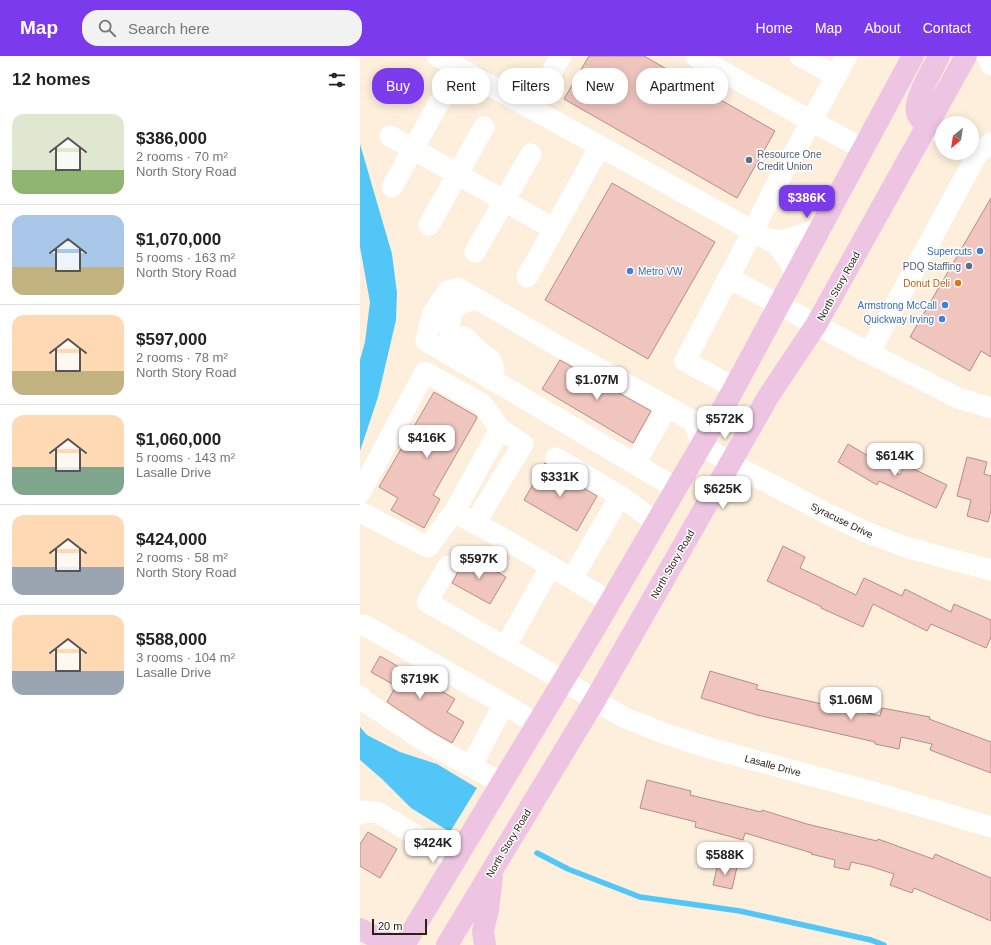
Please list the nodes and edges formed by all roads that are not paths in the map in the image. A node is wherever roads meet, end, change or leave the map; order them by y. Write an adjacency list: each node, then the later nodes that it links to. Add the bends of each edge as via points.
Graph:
1 (437, 56): 13 (street)
2 (561, 56): 13 (street)
3 (695, 56): 15 (street)
4 (800, 56): 11 (street)
5 (847, 56): 11 (street)
6 (913, 56): 21 (main road)
7 (939, 56): 17 (main road, via 917,101 919,118)
8 (966, 56): 14 (main road, North Story Road)
9 (987, 56): 10 (street)
10 (991, 65)
11 (836, 76): 15 (street)
12 (438, 104): 20 (street)
13 (531, 108): 19 (street)
14 (941, 116)
15 (811, 121): 21 (street); 30 (street, via 774,189)
16 (484, 127): 24 (street)
17 (935, 129): 37 (main road, North Story Road)
18 (390, 136): 20 (street)
19 (600, 146): 28 (street); 30 (street)
20 (414, 149): 24 (street); 25 (street)
21 (864, 149): 29 (main road)
22 (980, 149): 38 (street)
23 (531, 154): 26 (street)
24 (458, 174): 26 (street); 27 (street)
25 (392, 187)
26 (504, 201): 28 (street); 31 (street)
27 (429, 225)
28 (554, 229): 33 (street)
29 (821, 229): 30 (street, via 781,241); 32 (main road)
30 (765, 238): 32 (street, via 790,262); 34 (street)
31 (475, 252)
32 (795, 276): 36 (main road)
33 (527, 277)
34 (728, 278): 36 (street); 39 (street, via 685,360)
35 (477, 299): 40 (street); 43 (street, via 461,303 451,312 450,335 454,345 460,352 494,369 559,412); 43 (street, via 458,288 448,291 433,313 426,341)
36 (780, 305): 37 (street); 39 (main road)
37 (816, 325): 38 (street); 46 (main road, North Story Road, via 768,397)
38 (869, 353): 41 (street, via 958,398)
39 (735, 388): 44 (main road)
40 (667, 407): 44 (street, via 693,421); 47 (street)
41 (991, 408)
42 (500, 429): 49 (street, via 482,404 425,372); 52 (street); 53 (street, via 523,444)
43 (597, 441): 47 (street)
44 (702, 445): 46 (street, Syracuse Drive); 48 (main road)
45 (556, 458): 50 (street)
46 (730, 462): 57 (street, Syracuse Drive, via 866,532 905,547); 64 (main road, North Story Road)
47 (635, 464): 48 (street)
48 (677, 489): 54 (main road)
49 (360, 493)
50 (620, 496): 54 (street); 58 (street)
51 (360, 512): 52 (street, via 428,547)
52 (454, 512): 53 (street)
53 (475, 523): 56 (street)
54 (657, 523): 59 (main road)
55 (448, 566): 61 (street, Lasalle Drive, via 427,602)
56 (550, 566): 58 (street); 61 (street)
57 (991, 570)
58 (572, 579): 59 (street)
59 (611, 602): 62 (main road)
60 (360, 626): 65 (street, via 364,625)
61 (505, 647): 62 (street, Lasalle Drive)
62 (564, 681): 64 (street, Lasalle Drive); 66 (main road)
63 (360, 696): 67 (street, via 429,744)
64 (595, 700): 70 (street, Lasalle Drive, via 623,717 688,742); 72 (main road, North Story Road)
65 (504, 704): 66 (street); 67 (street)
66 (537, 724): 68 (main road)
67 (470, 766): 68 (street)
68 (502, 783): 71 (main road)
69 (360, 814): 71 (street, via 363,811 379,814)
70 (991, 827)
71 (456, 860): 75 (main road)
72 (493, 870): 76 (main road, North Story Road); 77 (main road, via 483,931)
73 (360, 929): 74 (main road)
74 (392, 945)
75 (404, 945)
76 (447, 945)
77 (485, 945)

